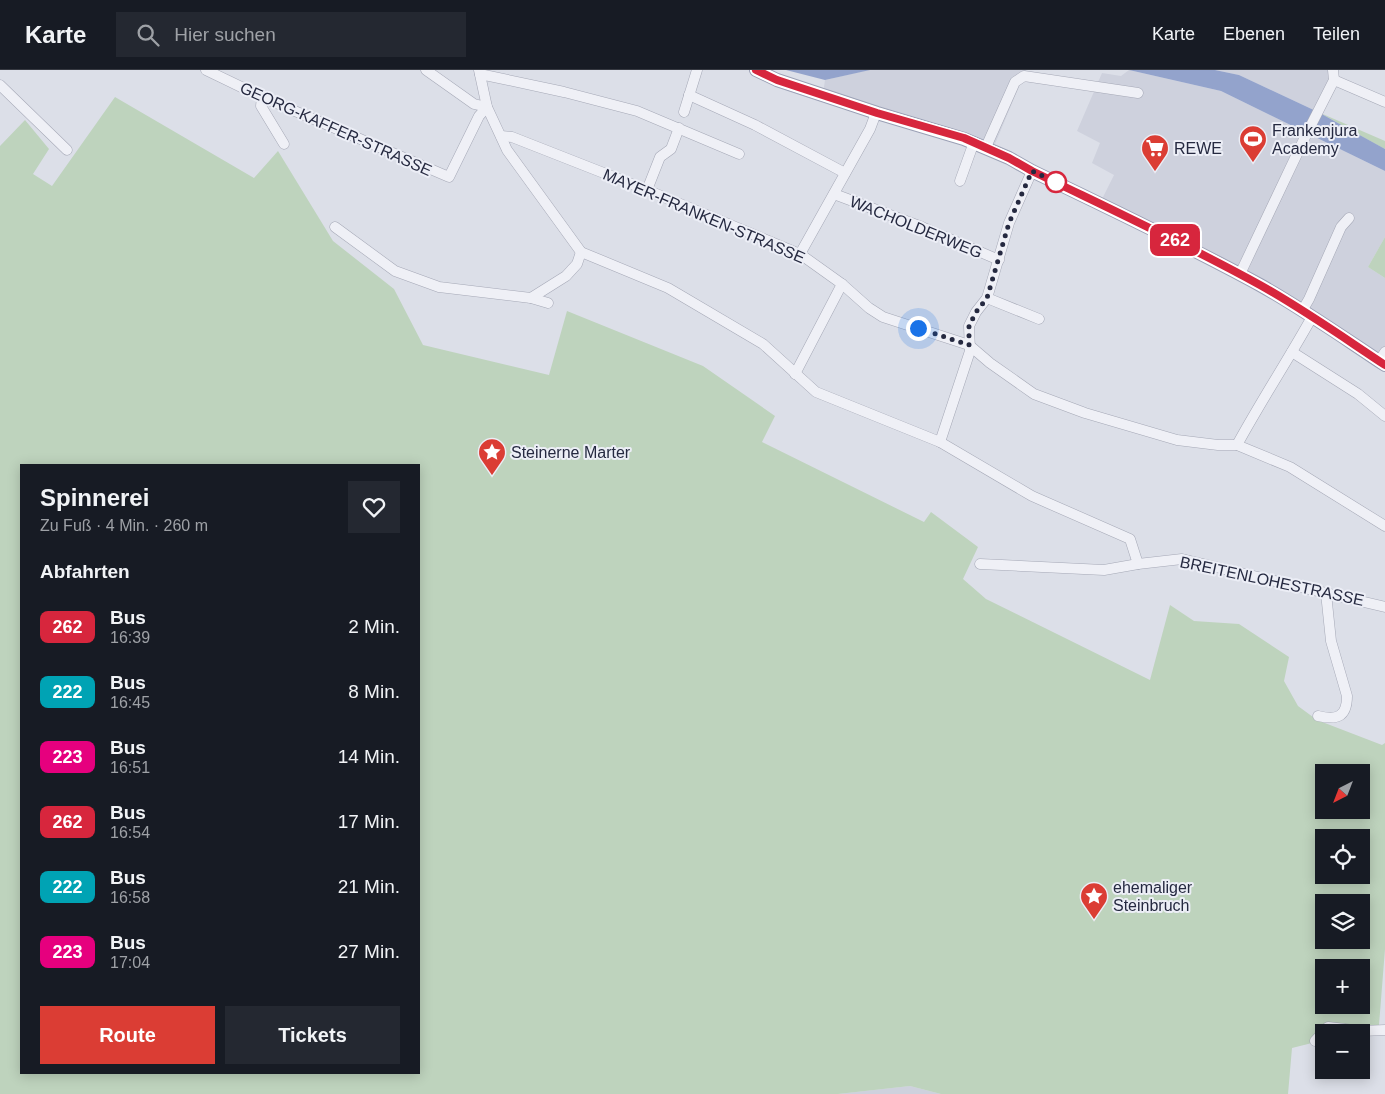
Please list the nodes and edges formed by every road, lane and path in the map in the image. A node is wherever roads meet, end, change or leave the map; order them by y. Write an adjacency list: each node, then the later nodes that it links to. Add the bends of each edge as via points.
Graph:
1 (206, 70): 10 (street, GEORG-KAFFER-STRASSE)
2 (426, 70): 12 (street, via 474,104)
3 (696, 70): 9 (street)
4 (756, 70): 14 (main road)
5 (479, 72): 12 (street); 15 (street, via 637,111)
6 (1334, 75): 11 (street); 31 (street)
7 (0, 85): 19 (street)
8 (1138, 93): 18 (street, via 1024,76 1015,82)
9 (689, 95): 13 (street); 22 (street, via 755,125)
10 (262, 97): 12 (street, GEORG-KAFFER-STRASSE, via 449,177 479,116); 17 (street, via 261,106)
11 (1385, 102)
12 (487, 107): 16 (street)
13 (684, 112)
14 (876, 113): 18 (main road); 22 (street)
15 (679, 128): 20 (street); 24 (street, via 671,149 660,157)
16 (501, 136): 24 (street, MAYER-FRANKEN-STRASSE, via 512,137); 28 (street, via 507,150)
17 (284, 144)
18 (980, 145): 21 (main road); 23 (street)
19 (68, 150)
20 (738, 154)
21 (1032, 171): 30 (street, via 1009,223); 31 (main road)
22 (846, 174): 25 (street)
23 (960, 181)
24 (647, 190): 29 (street, MAYER-FRANKEN-STRASSE)
25 (834, 194): 29 (street); 30 (street, WACHOLDERWEG)
26 (1349, 218): 36 (street, via 1341,226 1309,299)
27 (335, 226): 33 (street, via 395,271 439,287)
28 (581, 252): 33 (street, via 578,264 566,276); 41 (street, via 668,288 763,344)
29 (800, 254): 32 (street, MAYER-FRANKEN-STRASSE)
30 (999, 260): 34 (street)
31 (1240, 274): 36 (main road)
32 (842, 284): 38 (street, MAYER-FRANKEN-STRASSE, via 883,317); 41 (street)
33 (531, 298): 35 (street)
34 (987, 298): 37 (street); 38 (street, via 969,326)
35 (548, 303)
36 (1307, 314): 39 (street); 40 (main road)
37 (1039, 319)
38 (969, 345): 43 (street, via 970,351); 44 (street, MAYER-FRANKEN-STRASSE, via 1034,394 1177,440 1218,446)
39 (1292, 352): 42 (street, via 1358,394); 44 (street)
40 (1383, 360)
41 (795, 374): 43 (street, via 816,392)
42 (1385, 416)
43 (940, 442): 47 (street, via 1032,496 1130,539)
44 (1237, 445): 45 (street, MAYER-FRANKEN-STRASSE, via 1290,467)
45 (1385, 526)
46 (980, 564): 47 (street, BREITENLOHESTRASSE, via 1104,570)
47 (1138, 564): 48 (street, BREITENLOHESTRASSE, via 1182,559)
48 (1326, 593): 49 (street, BREITENLOHESTRASSE); 50 (street, via 1330,641 1347,705 1338,717)
49 (1385, 606)
50 (1318, 716)
51 (1385, 1030): 52 (street)
52 (1370, 1031)

